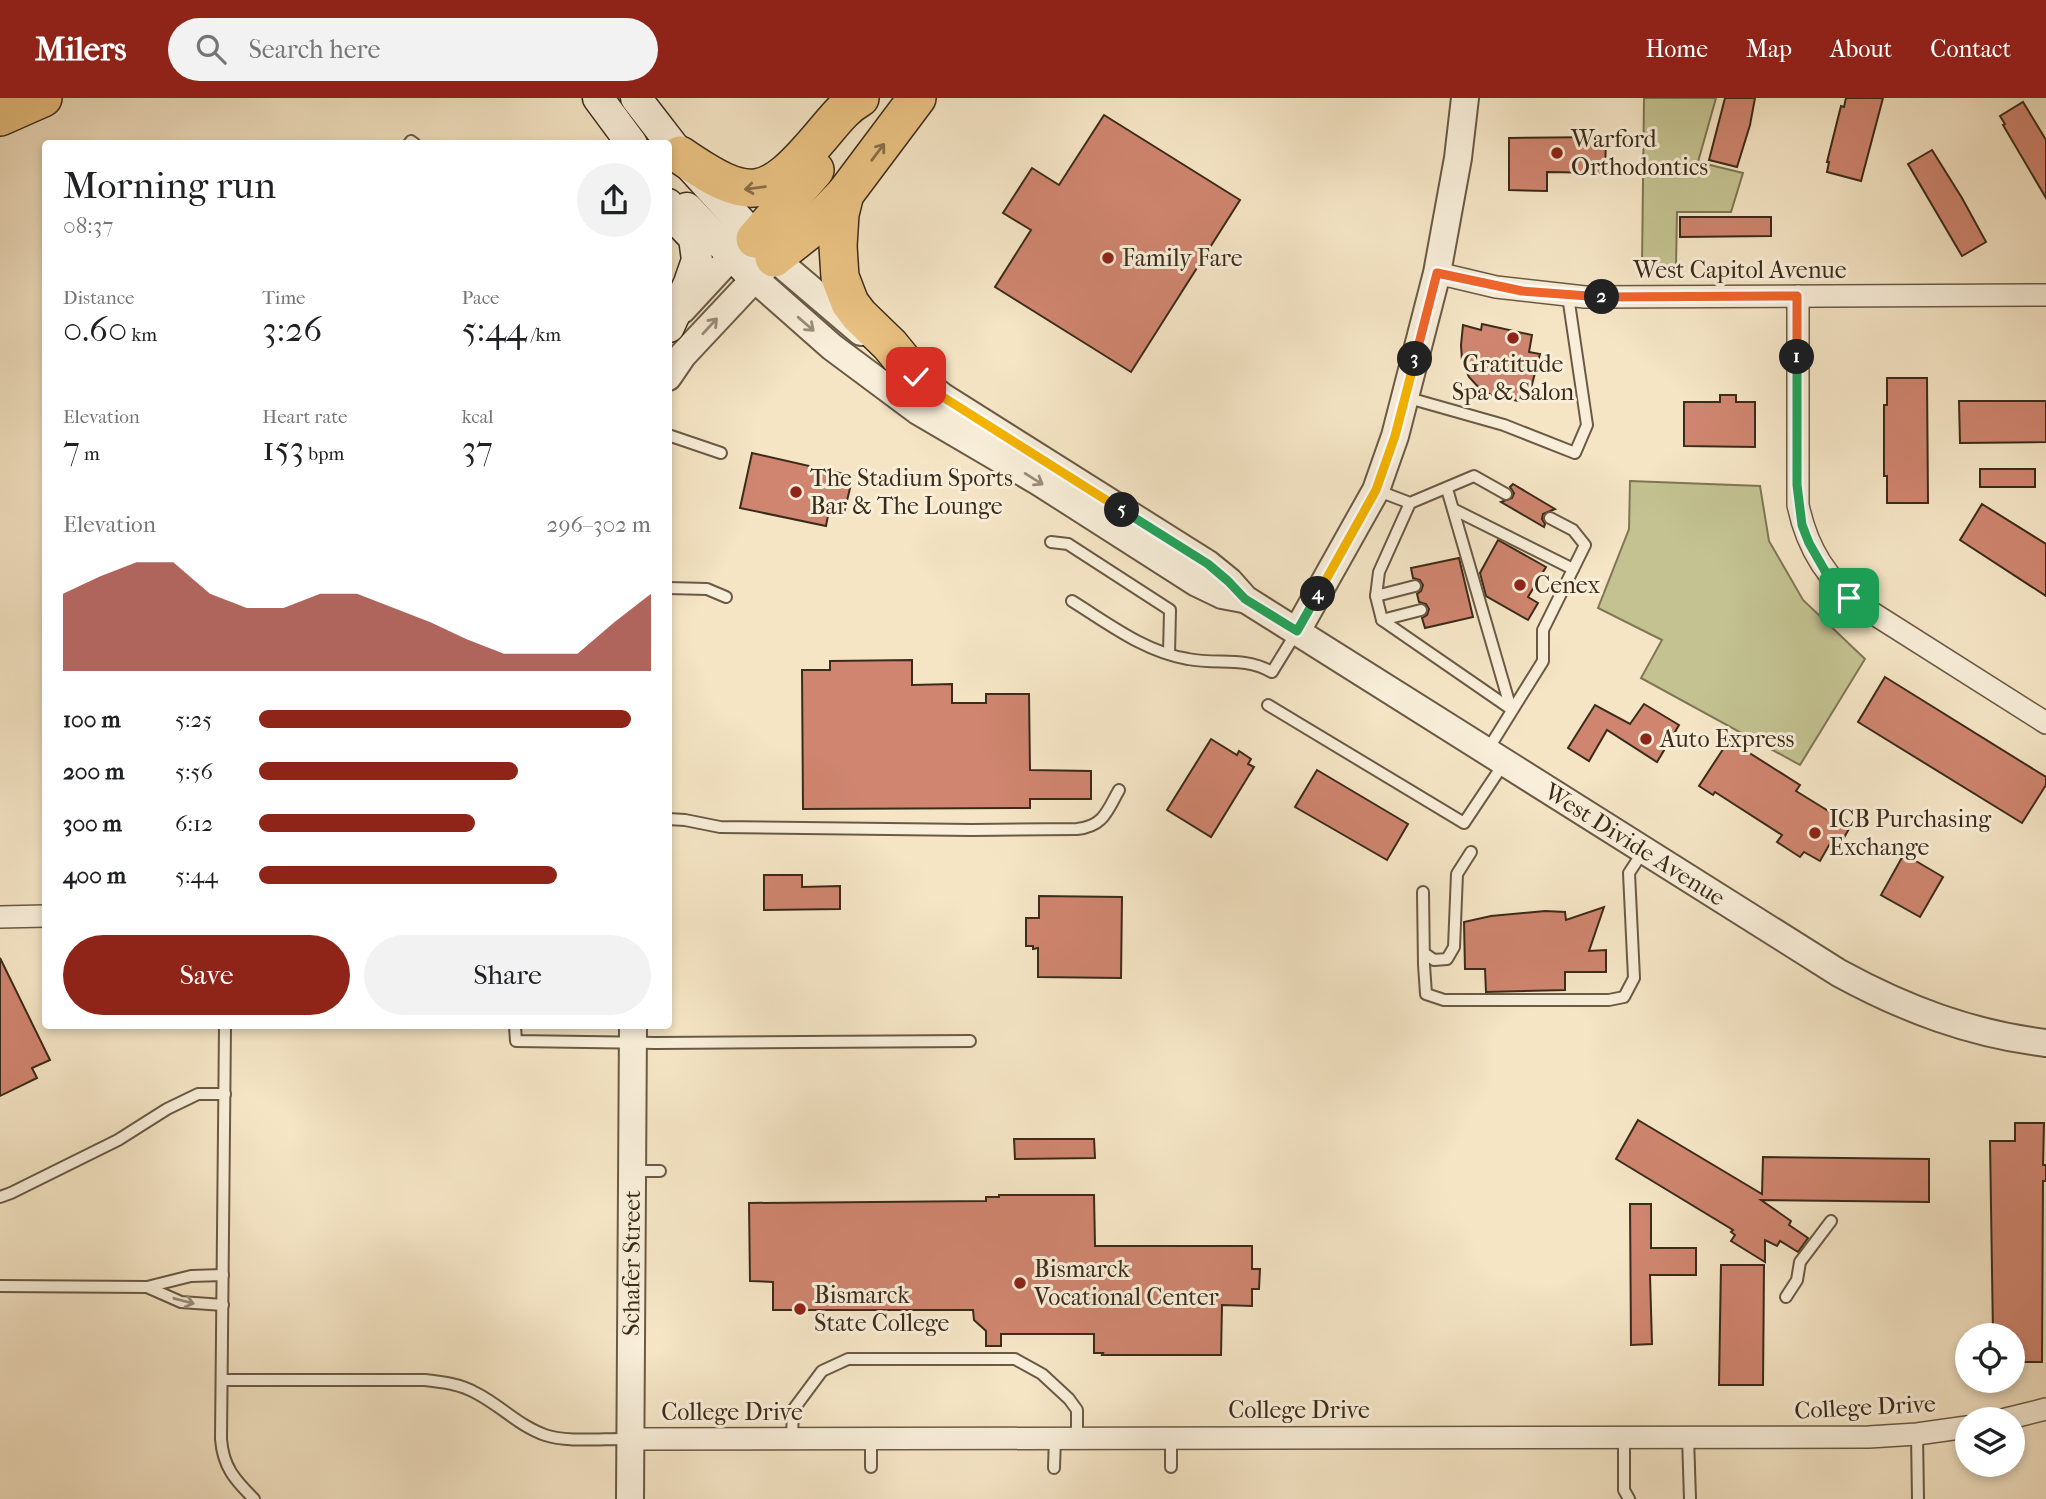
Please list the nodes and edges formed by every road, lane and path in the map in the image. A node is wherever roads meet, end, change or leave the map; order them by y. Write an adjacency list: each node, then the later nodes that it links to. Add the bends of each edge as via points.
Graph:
1 (43, 98): 7 (highway)
2 (598, 98): 8 (main road)
3 (636, 98): 9 (main road, West Divide Avenue)
4 (863, 98): 10 (highway, one-way to 10, via 839,113 795,166 769,186 755,190); 13 (highway, via 848,131)
5 (917, 98): 11 (highway, one-way to 5)
6 (1465, 98): 14 (street)
7 (0, 117)
8 (629, 140)
9 (658, 140)
10 (674, 171): 13 (main road, West Divide Avenue)
11 (845, 194): 13 (highway, via 812,228); 21 (highway, via 838,246 844,290 859,315)
12 (672, 212): 18 (main road, via 694,238 697,260)
13 (754, 258): 19 (street, via 691,298); 20 (street, one-way to 13); 21 (street, West Divide Avenue); 37 (street, West Divide Avenue, one-way to 37, via 842,355 918,411 1197,583)
14 (1437, 273): 16 (street, West Capitol Avenue); 22 (street)
15 (2046, 295): 17 (street, West Capitol Avenue)
16 (1567, 296): 17 (street, West Capitol Avenue); 22 (lane, via 1587,425 1575,453 1504,425)
17 (1797, 296): 45 (street, via 1798,505 1816,558 1836,584 1863,607)
18 (672, 322)
19 (672, 324)
20 (672, 371)
21 (916, 377): 37 (street, West Divide Avenue, via 1208,564)
22 (1405, 397): 26 (street)
23 (672, 436): 24 (lane)
24 (721, 453)
25 (1447, 489): 27 (lane, via 1474,476); 28 (lane); 29 (lane)
26 (1376, 490): 28 (lane); 41 (street)
27 (1506, 494)
28 (1410, 503): 35 (lane, via 1379,572)
29 (1453, 509): 32 (lane); 44 (lane, via 1473,598)
30 (1550, 518): 32 (lane, via 1573,530 1585,545)
31 (1051, 542): 42 (lane, via 1068,544 1170,610)
32 (1573, 569): 44 (lane, via 1543,630 1544,661)
33 (1415, 586): 35 (lane)
34 (672, 588): 36 (lane, via 707,589)
35 (1376, 596): 40 (lane)
36 (726, 597)
37 (1245, 599): 41 (street, West Divide Avenue)
38 (1072, 601): 42 (lane, via 1150,648)
39 (1421, 610): 40 (lane)
40 (1382, 620): 44 (lane)
41 (1297, 631): 42 (lane, via 1272,672 1256,663 1189,660); 46 (street, West Divide Avenue)
42 (1169, 654)
43 (1268, 705): 46 (lane, via 1464,822)
44 (1511, 709): 46 (lane)
45 (2046, 723)
46 (1496, 757): 49 (street, West Divide Avenue)
47 (1119, 790): 48 (lane, via 1102,819 1088,828 720,827)
48 (672, 819)
49 (1644, 850): 54 (lane, via 1629,873 1634,978 1624,997 1444,1000 1426,995); 59 (street, West Divide Avenue, via 1890,1000 1963,1026)
50 (1471, 852): 54 (lane, via 1457,874 1454,947 1447,959 1434,960)
51 (1423, 892): 54 (lane)
52 (42, 916): 53 (street)
53 (0, 917)
54 (1423, 953)
55 (225, 1029): 60 (lane)
56 (516, 1029): 57 (lane, via 516,1041)
57 (633, 1034): 58 (lane); 61 (street, Schafer Street)
58 (970, 1041)
59 (2046, 1043)
60 (225, 1094): 63 (lane, via 198,1094 118,1140); 65 (lane)
61 (631, 1171): 62 (lane); 80 (street, Schafer Street)
62 (660, 1171)
63 (0, 1197)
64 (1830, 1221): 68 (lane, via 1800,1262 1797,1280)
65 (223, 1275): 67 (lane, via 191,1276); 69 (lane)
66 (0, 1286): 67 (lane)
67 (147, 1287): 69 (lane, one-way to 69, via 181,1302)
68 (1786, 1297)
69 (223, 1305): 70 (lane)
70 (222, 1380): 80 (lane, via 446,1382 479,1394 551,1437); 86 (lane, via 222,1455 230,1474)
71 (2046, 1409): 72 (street)
72 (2025, 1414)
73 (1955, 1429): 74 (street, College Drive)
74 (1917, 1434): 79 (street, College Drive); 90 (lane)
75 (1055, 1437): 76 (street, College Drive); 82 (street, College Drive); 85 (lane)
76 (1077, 1437): 77 (street, College Drive); 81 (lane, via 1077,1410 1069,1399 1042,1374 1015,1359 848,1359 822,1371 793,1410)
77 (1171, 1437): 78 (street, College Drive); 84 (lane)
78 (1624, 1437): 79 (street, College Drive); 88 (lane, via 1624,1490)
79 (1688, 1437): 89 (lane)
80 (631, 1438): 81 (street, College Drive); 87 (street, Schafer Street)
81 (792, 1438): 82 (street, College Drive)
82 (871, 1438): 83 (lane)
83 (871, 1467)
84 (1171, 1467)
85 (1054, 1468)
86 (254, 1499)
87 (630, 1499)
88 (1629, 1499)
89 (1690, 1499)
90 (1918, 1499)

